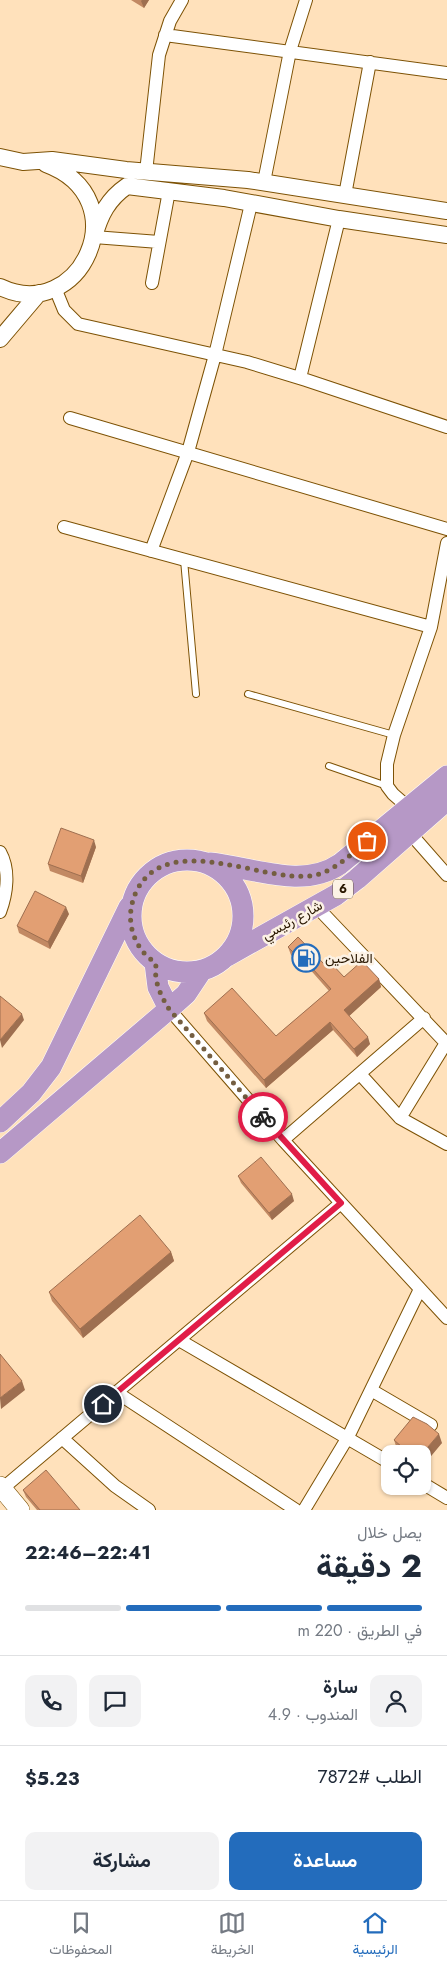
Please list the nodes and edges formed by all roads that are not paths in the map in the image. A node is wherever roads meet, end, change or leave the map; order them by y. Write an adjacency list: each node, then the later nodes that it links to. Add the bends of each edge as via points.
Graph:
1 (182, 0): 3 (street)
2 (306, 0): 4 (street)
3 (165, 35): 4 (street); 10 (street, via 159,55)
4 (290, 51): 5 (street); 11 (street)
5 (370, 62): 6 (street); 13 (street)
6 (447, 73)
7 (0, 157): 8 (street)
8 (23, 162): 9 (street); 10 (street, via 52,160); 18 (street, via 43,163 61,170 77,182 88,198 94,218)
9 (0, 168)
10 (146, 172): 11 (street)
11 (264, 182): 13 (street)
12 (169, 191): 14 (street); 18 (street, via 127,186 103,211); 19 (street)
13 (345, 195): 15 (street)
14 (251, 204): 16 (street); 25 (street)
15 (447, 211)
16 (340, 219): 17 (street); 26 (street)
17 (447, 235)
18 (94, 237): 19 (street); 22 (street, via 81,268)
19 (159, 242): 20 (street)
20 (152, 283)
21 (0, 287): 23 (street)
22 (55, 288): 23 (street); 25 (street, via 64,310 78,324)
23 (39, 293): 24 (street)
24 (0, 339)
25 (215, 355): 26 (street); 29 (street)
26 (300, 378): 28 (street)
27 (70, 418): 29 (street)
28 (447, 427)
29 (188, 452): 31 (street); 33 (street)
30 (64, 527): 33 (street)
31 (447, 529)
32 (447, 543): 35 (street)
33 (151, 551): 34 (street)
34 (184, 560): 35 (street); 36 (lane)
35 (431, 627): 38 (street)
36 (196, 694)
37 (248, 694): 38 (lane)
38 (394, 736): 41 (street, via 387,764)
39 (329, 766): 41 (lane)
40 (447, 776): 43 (highway, شارع رئيسي / 6)
41 (387, 786): 43 (street)
42 (447, 800): 44 (highway, شارع رئيسي / 6)
43 (409, 808): 46 (highway, شارع رئيسي / 6, via 340,864 323,873 280,875)
44 (410, 833): 47 (street); 49 (highway, شارع رئيسي / 6, via 357,879)
45 (0, 852): 50 (street, via 7,881)
46 (200, 862): 48 (highway, شارع رئيسي, via 183,860 160,867 147,877); 51 (highway, شارع رئيسي, via 221,872 240,898 241,930)
47 (447, 875)
48 (134, 898): 52 (highway, شارع رئيسي, via 132,930 138,945); 59 (highway, شارع رئيسي, via 51,1067 31,1093)
49 (316, 906): 51 (highway, شارع رئيسي / 6); 55 (street)
50 (0, 912)
51 (225, 957): 53 (highway, شارع رئيسي)
52 (155, 963): 53 (highway, شارع رئيسي, via 178,972); 54 (highway, via 158,987)
53 (202, 970): 54 (highway, شارع رئيسي, via 186,994)
54 (169, 1009): 60 (street); 62 (highway, شارع رئيسي)
55 (424, 1018): 56 (street); 57 (street)
56 (447, 1043): 58 (street)
57 (360, 1074): 58 (street); 60 (street)
58 (400, 1118): 61 (street)
59 (0, 1122)
60 (283, 1140): 63 (street)
61 (447, 1144)
62 (0, 1153)
63 (341, 1203): 64 (street); 66 (street)
64 (420, 1289): 65 (street); 67 (street)
65 (447, 1318)
66 (179, 1340): 68 (street); 70 (street)
67 (371, 1390): 69 (street); 70 (street)
68 (116, 1392): 71 (street); 78 (street)
69 (431, 1425)
70 (348, 1437): 72 (street); 79 (street)
71 (62, 1438): 73 (street); 77 (street, via 115,1486)
72 (381, 1457)
73 (1, 1487): 76 (main road)
74 (431, 1488): 75 (street)
75 (447, 1498)
76 (20, 1510)
77 (149, 1510)
78 (296, 1510)
79 (304, 1510)

